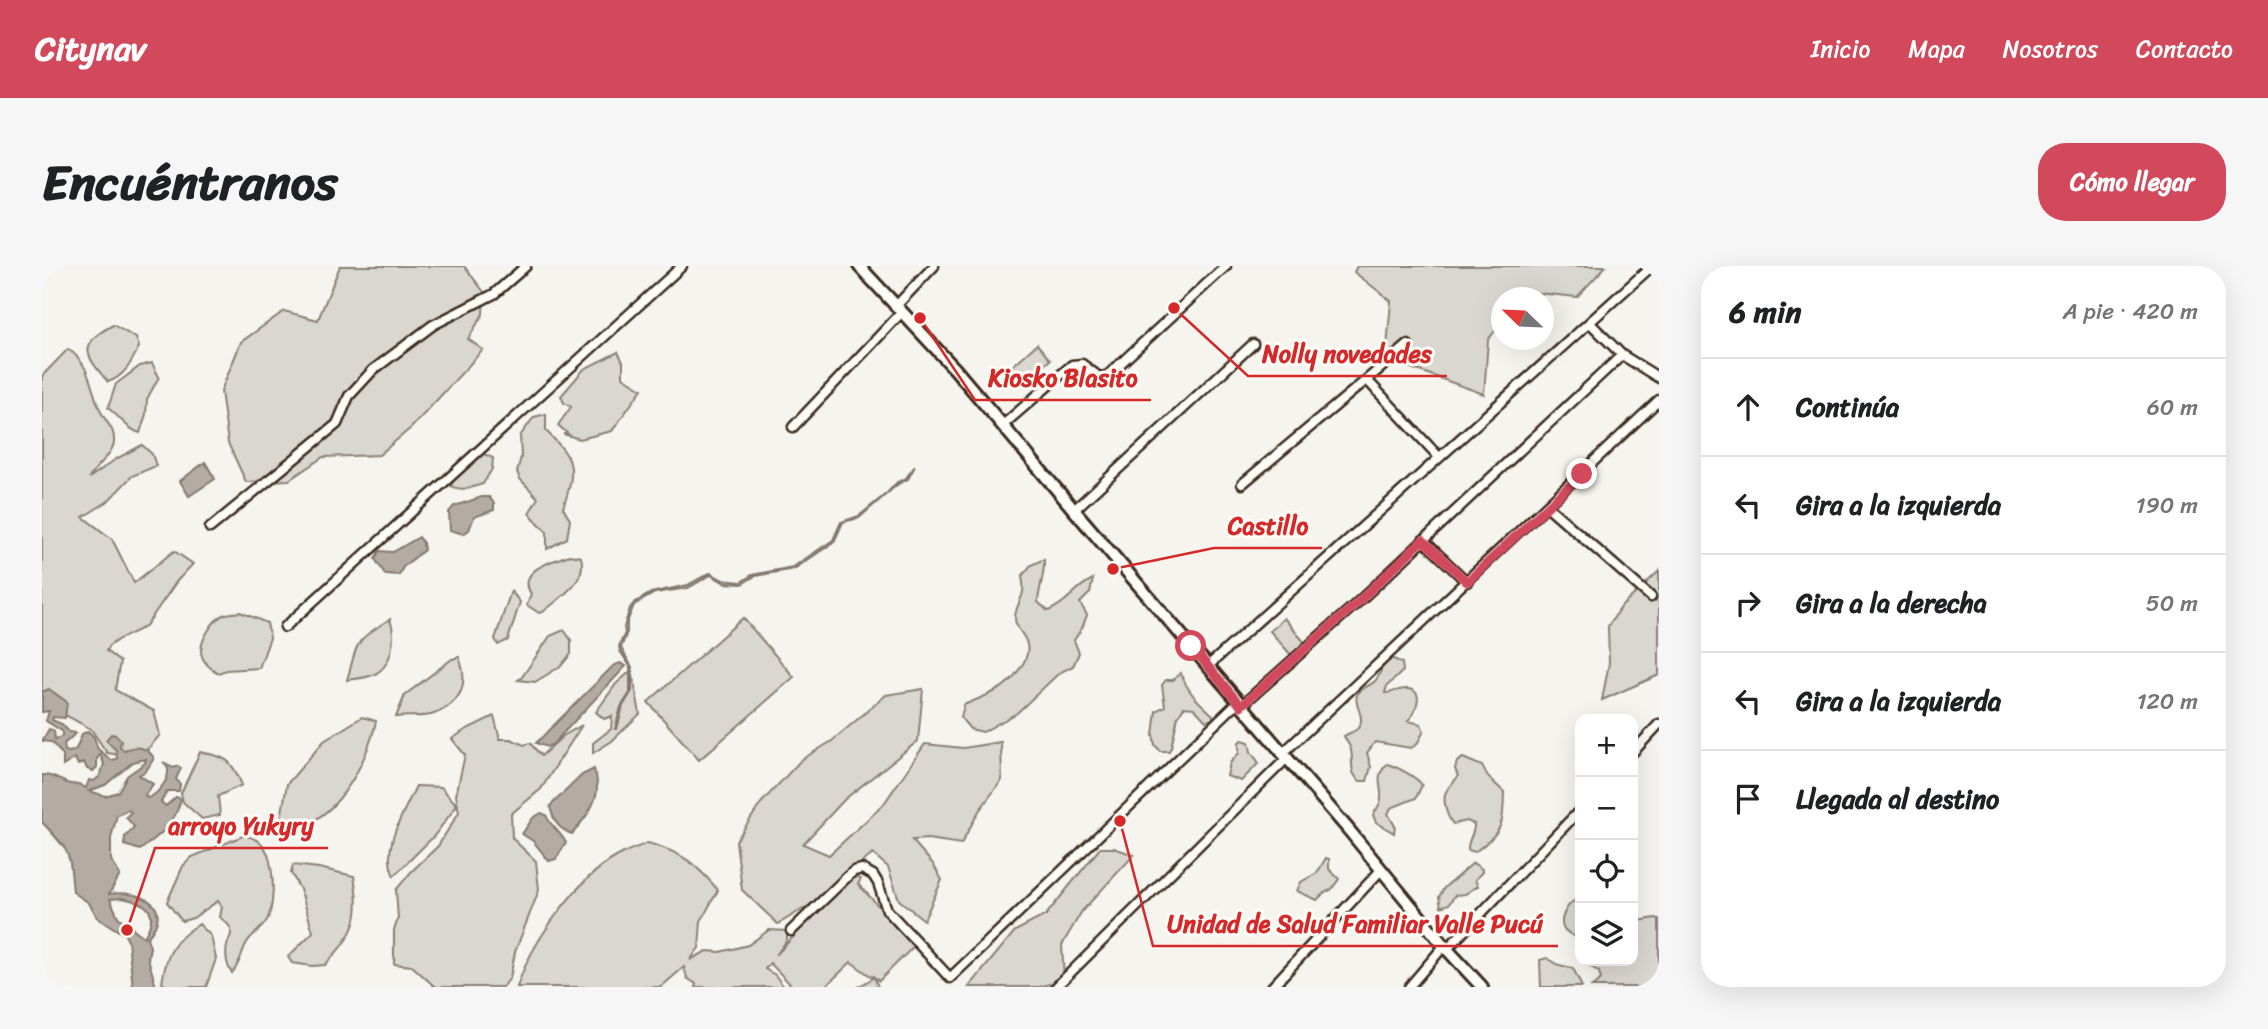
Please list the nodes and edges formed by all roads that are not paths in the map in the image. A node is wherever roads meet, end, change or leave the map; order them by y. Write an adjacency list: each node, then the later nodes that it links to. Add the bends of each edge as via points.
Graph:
1 (526, 266): 21 (street, via 494,293 433,325 373,370 349,396 337,424)
2 (682, 266): 25 (street)
3 (859, 266): 7 (main road)
4 (1226, 266): 15 (street, via 1107,376 1099,377 1082,364 1072,365)
5 (1651, 266): 8 (street)
6 (928, 268): 7 (street)
7 (899, 309): 15 (main road); 16 (street)
8 (1590, 323): 11 (street); 17 (street)
9 (1253, 344): 20 (street)
10 (1408, 345): 13 (street)
11 (1622, 355): 12 (street); 22 (street)
12 (1659, 378)
13 (1367, 380): 17 (street); 18 (street)
14 (1659, 400): 19 (street)
15 (1003, 425): 20 (main road)
16 (793, 427)
17 (1439, 457): 26 (street)
18 (1242, 484)
19 (1547, 506): 23 (street); 24 (street)
20 (1074, 510): 26 (main road)
21 (210, 528)
22 (1423, 540): 23 (street); 27 (street)
23 (1467, 582): 30 (street)
24 (1651, 597)
25 (285, 627)
26 (1208, 666): 27 (main road)
27 (1239, 704): 30 (main road); 33 (street, via 950,978 887,910 878,883 866,870 848,876)
28 (1659, 724): 29 (street)
29 (1638, 747)
30 (1284, 756): 32 (main road); 35 (street)
31 (1575, 815): 34 (street)
32 (1381, 870): 34 (main road); 36 (street)
33 (791, 931)
34 (1445, 948): 37 (street); 38 (main road)
35 (1056, 987)
36 (1272, 987)
37 (1409, 987)
38 (1482, 987)

